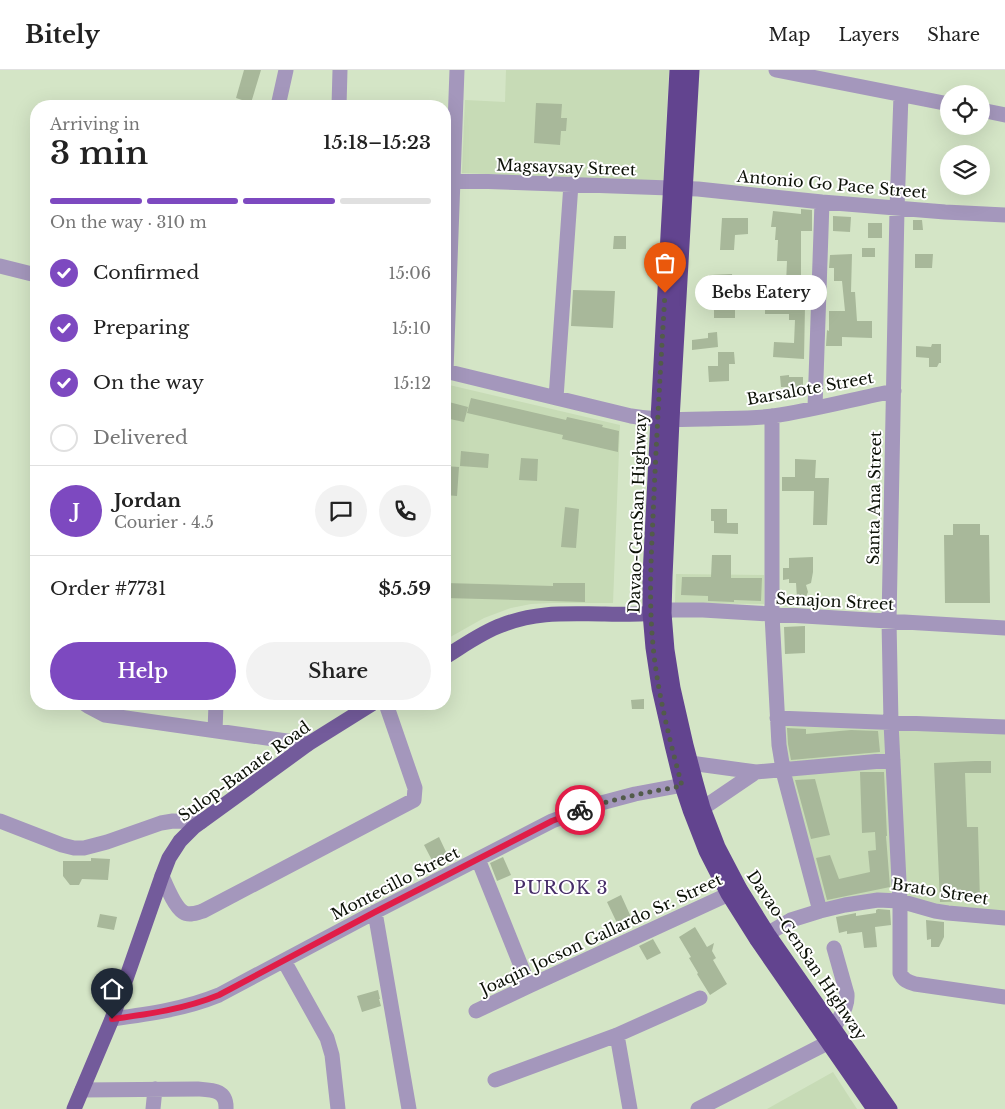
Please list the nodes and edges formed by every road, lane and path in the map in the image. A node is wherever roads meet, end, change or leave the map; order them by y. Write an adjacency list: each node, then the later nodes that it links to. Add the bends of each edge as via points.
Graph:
1 (286, 70): 8 (street)
2 (340, 70): 9 (street)
3 (457, 70): 13 (street)
4 (677, 70): 16 (highway, Davao-GenSan Highway)
5 (692, 70): 16 (highway, Davao-GenSan Highway)
6 (776, 70): 7 (street)
7 (902, 95): 10 (street); 18 (street, Santa Ana Street)
8 (279, 100)
9 (339, 100)
10 (940, 102)
11 (990, 112): 12 (street)
12 (1005, 115)
13 (451, 152)
14 (451, 180): 15 (street, Magsaysay Street)
15 (572, 184): 16 (street, Magsaysay Street); 24 (street)
16 (678, 188): 17 (street, Antonio Go Pace Street); 27 (highway, Davao-GenSan Highway)
17 (822, 202): 18 (street, Antonio Go Pace Street); 25 (street)
18 (897, 208): 19 (street, Antonio Go Pace Street); 23 (street, Santa Ana Street)
19 (1005, 215)
20 (0, 266): 21 (street)
21 (30, 274)
22 (451, 372): 24 (street, Barsalote Street)
23 (894, 391): 25 (street, Barsalote Street); 30 (street, Santa Ana Street)
24 (556, 398): 27 (street, Barsalote Street, via 631,416)
25 (815, 408): 26 (street, Barsalote Street)
26 (772, 416): 27 (street, Barsalote Street); 29 (street)
27 (665, 420): 28 (highway, Davao-GenSan Highway, via 665,567)
28 (657, 613): 29 (street, Senajon Street, via 684,610); 32 (main road, via 552,614 522,618 487,631); 43 (highway, Davao-GenSan Highway); 46 (highway, Davao-GenSan Highway, via 653,648 659,688 672,745)
29 (772, 615): 30 (street, Senajon Street); 37 (street)
30 (889, 621): 31 (street, Senajon Street); 38 (street, Santa Ana Street)
31 (1005, 628)
32 (451, 653)
33 (96, 710): 40 (street, via 105,715)
34 (216, 710): 40 (street)
35 (362, 710): 41 (main road, Sulop-Banate Road)
36 (388, 710): 51 (street, via 415,788 414,800 203,911 182,912)
37 (777, 718): 38 (street); 44 (street)
38 (891, 723): 39 (street); 42 (street, Santa Ana Street)
39 (1005, 727)
40 (216, 731): 41 (street)
41 (308, 744): 49 (main road, Sulop-Banate Road)
42 (893, 760): 44 (street); 53 (street, Santa Ana Street)
43 (690, 763): 45 (street); 46 (highway, Davao-GenSan Highway)
44 (783, 769): 45 (street); 54 (street)
45 (756, 772): 47 (street)
46 (689, 784): 47 (highway, Davao-GenSan Highway); 50 (street, Montecillo Street, via 635,794 574,812); 52 (highway, Davao-GenSan Highway, via 690,810 706,851)
47 (703, 808): 52 (highway, Davao-GenSan Highway)
48 (0, 821): 49 (street, via 74,848 107,842 161,823)
49 (200, 822): 51 (main road, Sulop-Banate Road, via 180,841)
50 (478, 859): 55 (street, Montecillo Street); 60 (street)
51 (162, 876): 64 (main road, Sulop-Banate Road)
52 (734, 891): 57 (highway, Davao-GenSan Highway); 60 (street, Joaqin Jocson Gallardo Sr. Street)
53 (900, 901): 54 (street, Brato Street, via 878,900); 56 (street, Brato Street, via 935,912); 62 (street, Santa Ana Street, via 899,968 902,978 916,984)
54 (820, 910): 57 (street, Brato Street, via 791,920)
55 (375, 912): 59 (street, Montecillo Street); 74 (street)
56 (1005, 918)
57 (763, 937): 66 (highway, Davao-GenSan Highway)
58 (834, 948): 66 (street, via 848,1001)
59 (284, 961): 64 (street, Montecillo Street, via 202,1002); 73 (street, via 327,1038)
60 (529, 986): 63 (street, Joaqin Jocson Gallardo Sr. Street)
61 (700, 998): 65 (street)
62 (1005, 998)
63 (476, 1011)
64 (112, 1019): 69 (main road, Sulop-Banate Road)
65 (617, 1035): 67 (street); 75 (street)
66 (834, 1036): 76 (street); 77 (highway, Davao-GenSan Highway); 78 (highway, Davao-GenSan Highway)
67 (494, 1080)
68 (155, 1089): 69 (street); 71 (street); 72 (street, via 215,1090 223,1096)
69 (82, 1090): 70 (main road, Sulop-Banate Road)
70 (74, 1109)
71 (153, 1109)
72 (226, 1109)
73 (338, 1109)
74 (409, 1109)
75 (630, 1109)
76 (698, 1109)
77 (874, 1109)
78 (890, 1109)

